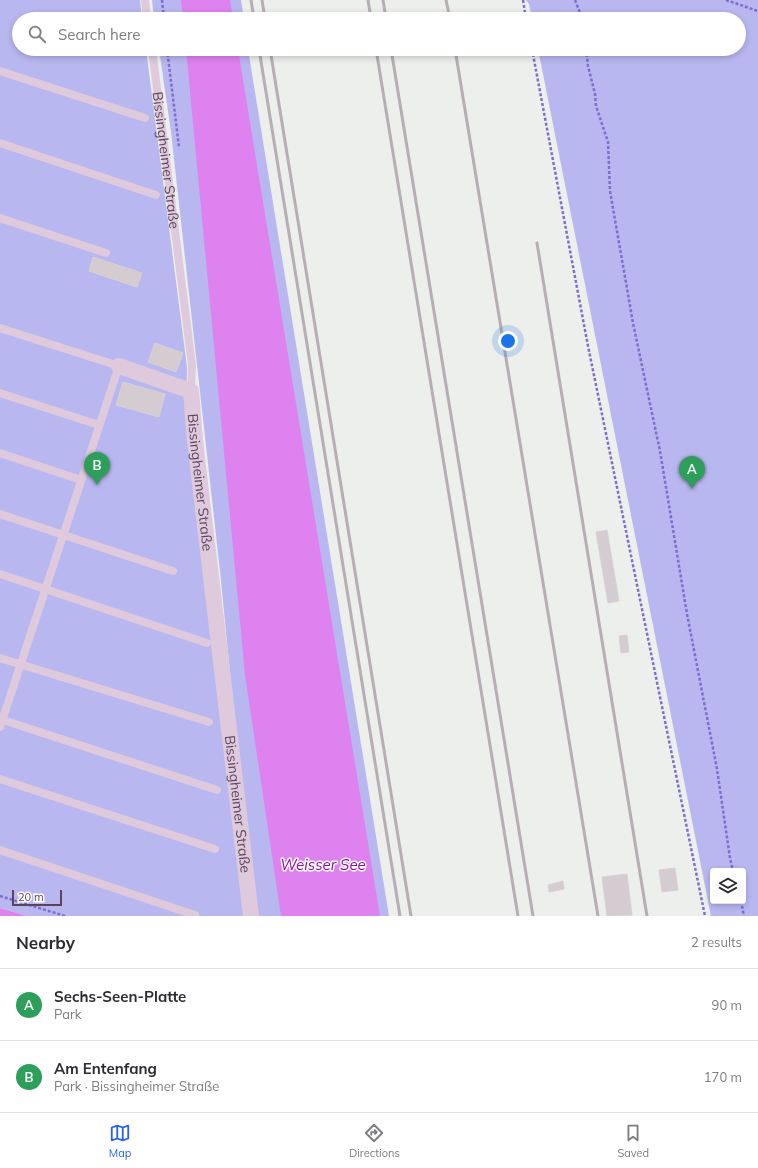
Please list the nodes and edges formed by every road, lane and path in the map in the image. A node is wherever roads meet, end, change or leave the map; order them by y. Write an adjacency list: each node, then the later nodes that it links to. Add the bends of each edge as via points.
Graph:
1 (144, 0): 7 (lane)
2 (162, 0): 8 (path)
3 (523, 0): 9 (path)
4 (575, 0): 10 (path)
5 (726, 0): 6 (path)
6 (758, 11)
7 (146, 12)
8 (163, 12)
9 (525, 12)
10 (579, 12)
11 (153, 56): 22 (lane, Bissingheimer Straße, via 192,365)
12 (533, 56): 47 (path, via 588,346)
13 (587, 56): 41 (path, via 596,106 608,142 610,191 633,323 660,451)
14 (0, 71): 15 (lane)
15 (145, 118)
16 (0, 143): 17 (lane)
17 (156, 195)
18 (0, 218): 19 (lane)
19 (106, 253)
20 (0, 328): 21 (lane)
21 (118, 366): 22 (street); 24 (lane)
22 (191, 391): 46 (street, Bissingheimer Straße)
23 (0, 393): 24 (lane)
24 (99, 425): 26 (lane)
25 (0, 453): 26 (lane)
26 (81, 480): 28 (lane)
27 (0, 514): 28 (lane)
28 (63, 535): 29 (lane); 31 (lane)
29 (172, 571)
30 (0, 574): 31 (lane)
31 (45, 589): 32 (lane); 34 (lane)
32 (207, 643)
33 (0, 658): 34 (lane)
34 (20, 665): 35 (lane); 36 (lane)
35 (1, 722): 38 (lane)
36 (209, 722)
37 (0, 779): 39 (lane)
38 (217, 790)
39 (215, 849)
40 (0, 850): 44 (lane)
41 (732, 868)
42 (0, 896): 45 (path)
43 (741, 904): 48 (path)
44 (195, 915)
45 (65, 916)
46 (251, 916)
47 (705, 916)
48 (744, 916)

